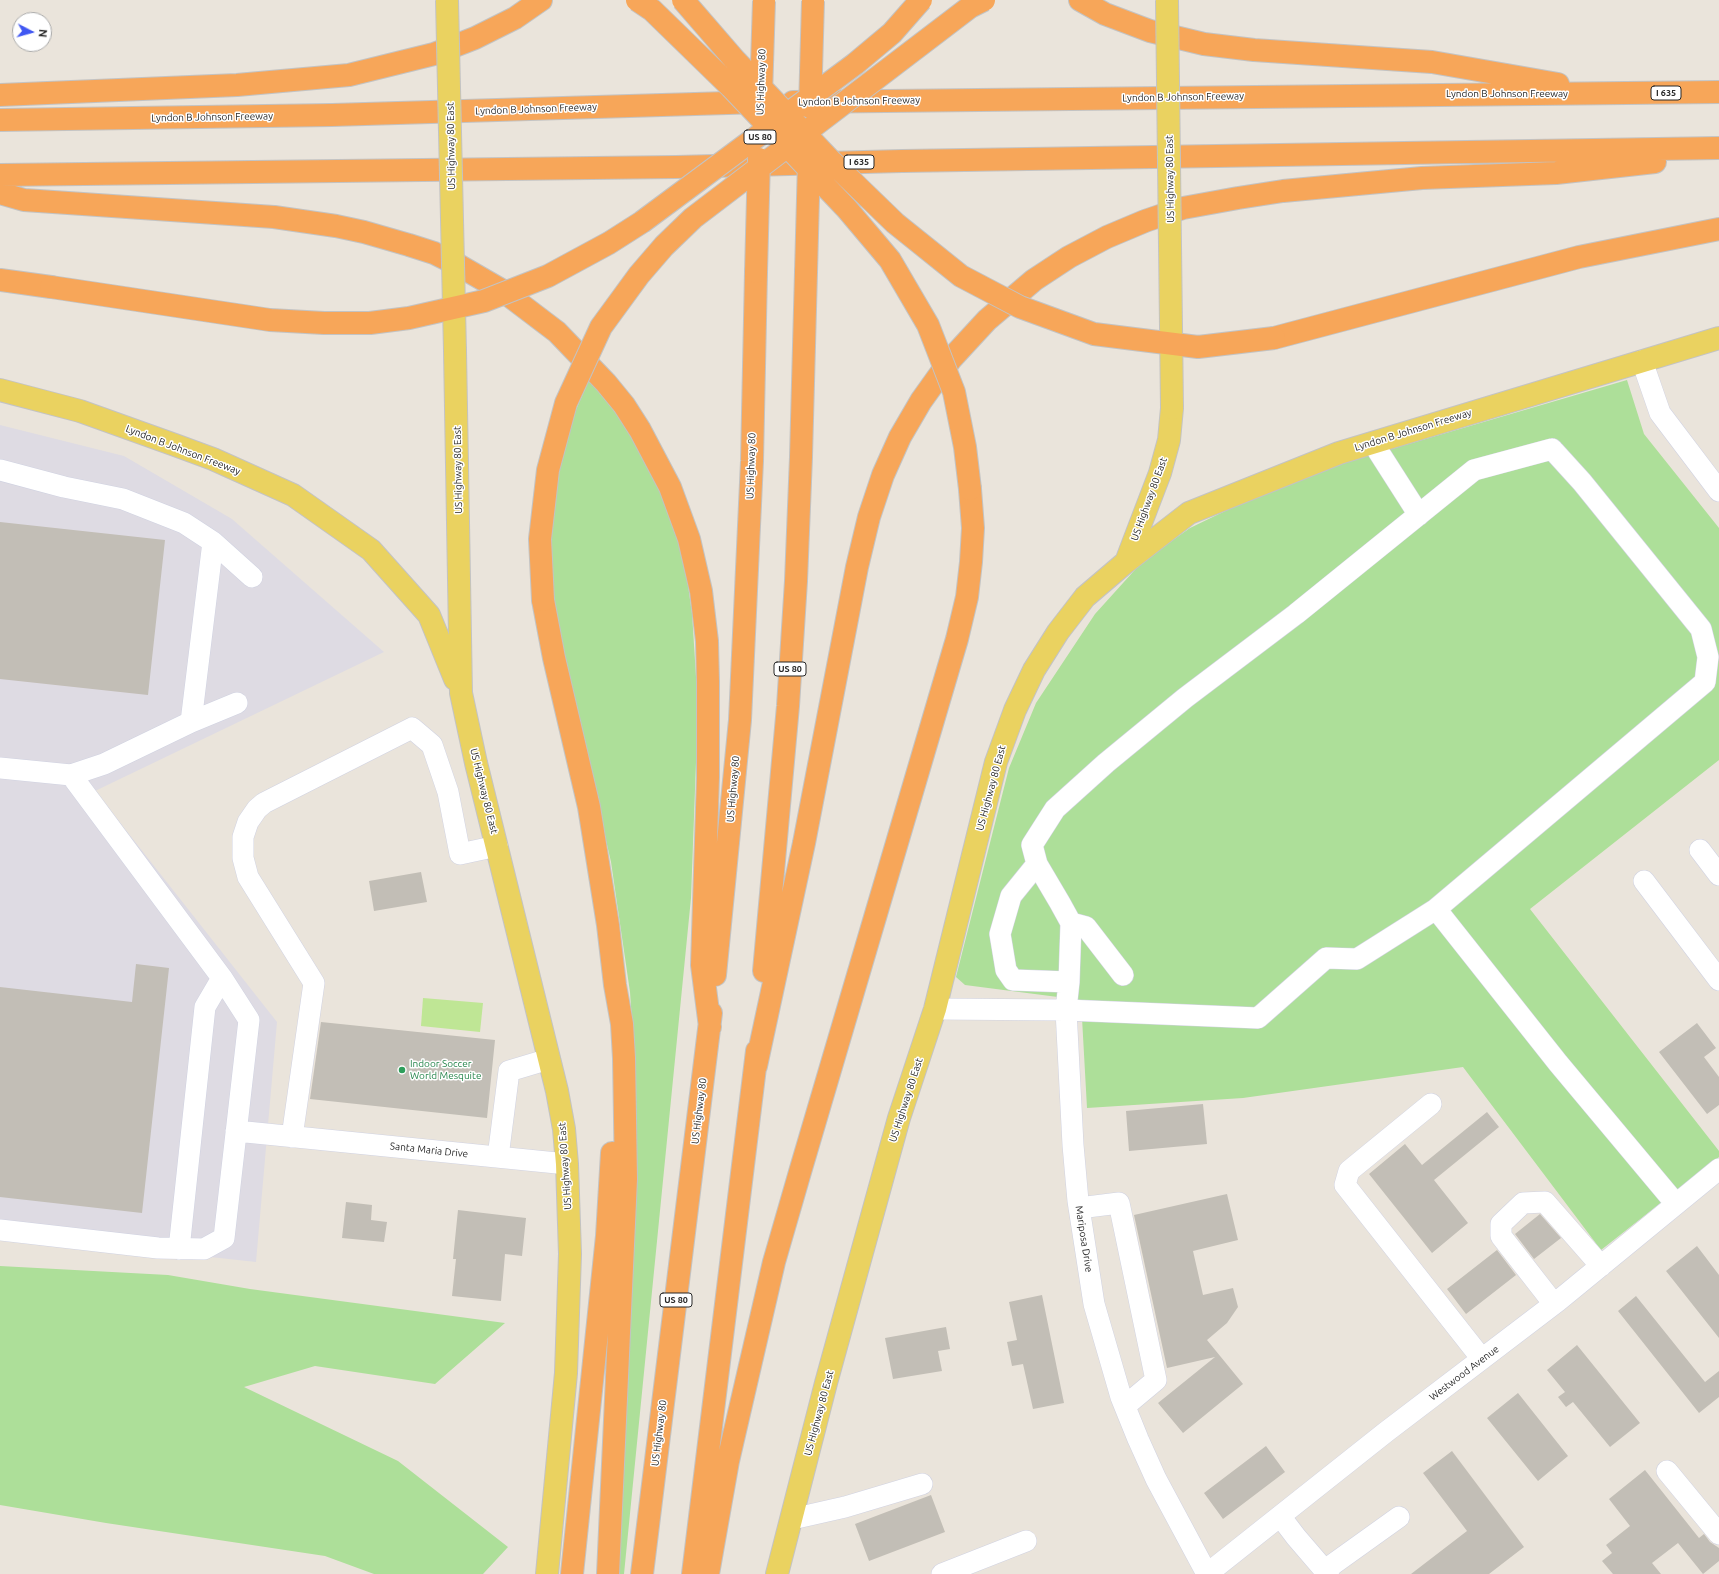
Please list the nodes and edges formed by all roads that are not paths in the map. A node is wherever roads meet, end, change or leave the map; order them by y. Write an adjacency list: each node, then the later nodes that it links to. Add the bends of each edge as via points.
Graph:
1 (447, 0): 31 (main road, US Highway 80 East, bridge)
2 (542, 0): 13 (highway, via 515,18 434,54 349,74 237,85)
3 (637, 0): 80 (highway, bridge, via 652,10 731,87 847,209 890,260 928,325 954,392 965,447 973,528 967,597 957,639 774,1262 728,1461)
4 (683, 0): 19 (highway, bridge, via 734,59 832,162 895,223 960,276 1020,307 1094,334 1198,347 1274,338 1579,257)
5 (921, 0): 20 (highway, bridge, via 892,33 855,64 642,222 548,276 484,301 408,318 370,323 324,323 270,320)
6 (984, 0): 47 (highway, bridge, via 970,7 693,218 639,275 601,327 566,403 548,470 540,539 542,600 589,807)
7 (1080, 0): 12 (highway, via 1105,14 1150,31 1204,44 1254,50 1432,62)
8 (1167, 0): 29 (main road, US Highway 80 East, bridge, via 1172,408 1169,440 1160,473)
9 (764, 1): 50 (highway, US Highway 80 / US 80, bridge, via 752,461 740,720)
10 (813, 1): 52 (highway, US 80, bridge, via 796,581)
11 (1719, 92): 12 (highway, Lyndon B Johnson Freeway / I 635)
12 (1612, 93): 14 (highway, Lyndon B Johnson Freeway / I 635, via 890,100 316,115)
13 (0, 95)
14 (0, 120)
15 (1719, 148): 17 (highway, I 635)
16 (1719, 155): 52 (highway, via 1556,173 1422,178 1283,191 1183,208 1144,221 1069,257 1034,280 987,320 951,359 920,401 889,462 869,517)
17 (0, 176)
18 (0, 193): 50 (highway, via 24,200 274,217 336,226 434,253 503,291 556,332 606,383 640,430 670,487 689,539 701,591 707,641 708,682 708,777 702,965)
19 (1719, 229)
20 (0, 280)
21 (1719, 338): 22 (main road, Lyndon B Johnson Freeway)
22 (1642, 362): 24 (main road, Lyndon B Johnson Freeway); 26 (street, via 1660,413)
23 (0, 390): 31 (main road, Lyndon B Johnson Freeway, via 80,411 175,445 213,459 293,496 372,550 429,615)
24 (1373, 443): 27 (street); 29 (main road, Lyndon B Johnson Freeway, via 1340,452 1189,513)
25 (0, 470): 28 (street, via 123,499 184,523)
26 (1719, 491)
27 (1419, 515): 38 (street, via 1296,614 1185,698 1055,809 1032,845); 41 (street, via 1474,470 1552,449 1582,482 1701,629 1708,657 1705,682)
28 (213, 542): 30 (street); 33 (street)
29 (1126, 562): 48 (main road, US Highway 80 East, via 1085,597 1058,632 1034,670 1015,710 996,762)
30 (252, 577)
31 (461, 693): 36 (main road, US Highway 80 East)
32 (237, 703): 33 (street)
33 (191, 722): 35 (street, via 104,764)
34 (0, 768): 35 (street)
35 (71, 775): 44 (street)
36 (497, 846): 51 (main road, US Highway 80 East); 55 (street, via 460,854 448,792 432,745 412,728 264,803 257,809 248,822 243,837 243,858 248,877 314,983)
37 (1700, 850): 39 (street)
38 (1037, 864): 42 (street); 46 (street, via 1011,896 1000,934 1006,970 1013,980)
39 (1719, 875)
40 (1644, 881): 45 (street)
41 (1436, 909): 49 (street, via 1357,959 1326,958 1258,1018); 59 (street, via 1558,1063)
42 (1071, 923): 43 (street, via 1086,927); 46 (street, Mariposa Drive)
43 (1123, 975)
44 (222, 978): 54 (street, via 249,1020); 62 (street, via 205,1008)
45 (1719, 980)
46 (1069, 982): 49 (street, Mariposa Drive)
47 (615, 986): 76 (highway, via 612,1025 610,1191); 77 (highway, via 622,1024 627,1142)
48 (936, 1009): 49 (street); 71 (main road, US Highway 80 East, via 899,1118 828,1376)
49 (1066, 1010): 60 (street, Mariposa Drive)
50 (710, 1027): 78 (highway, US Highway 80 / US 80)
51 (549, 1059): 56 (street, via 509,1071); 57 (main road, US Highway 80 East, via 564,1129)
52 (756, 1066): 79 (highway, US 80)
53 (1431, 1104): 65 (street, via 1349,1171 1345,1185)
54 (236, 1131): 55 (street, Santa Maria Drive); 62 (street, via 224,1238 204,1249)
55 (292, 1137): 56 (street, Santa Maria Drive)
56 (498, 1157): 57 (street, Santa Maria Drive)
57 (567, 1164): 75 (main road, US Highway 80 East, via 570,1254 566,1373)
58 (1719, 1169): 59 (street, Westwood Avenue)
59 (1676, 1204): 63 (street, Westwood Avenue)
60 (1079, 1208): 66 (street, Mariposa Drive, via 1094,1304); 66 (street, via 1119,1203 1156,1380)
61 (0, 1230): 62 (street)
62 (179, 1249)
63 (1601, 1266): 64 (street, Westwood Avenue); 64 (street, via 1545,1202 1524,1203 1501,1224 1501,1236)
64 (1554, 1304): 65 (street, Westwood Avenue)
65 (1482, 1359): 69 (street, Westwood Avenue)
66 (1125, 1406): 83 (street, Mariposa Drive, via 1156,1480)
67 (1667, 1471): 72 (street)
68 (922, 1484): 71 (street, via 845,1507)
69 (1280, 1516): 74 (street); 83 (street, Westwood Avenue)
70 (1399, 1517): 74 (street, via 1332,1565)
71 (792, 1519): 81 (main road, US Highway 80 East)
72 (1719, 1534)
73 (1026, 1541): 82 (street)
74 (1326, 1573)
75 (547, 1574)
76 (572, 1574)
77 (608, 1574)
78 (642, 1574)
79 (693, 1574)
80 (708, 1574)
81 (777, 1574)
82 (942, 1574)
83 (1207, 1574)

